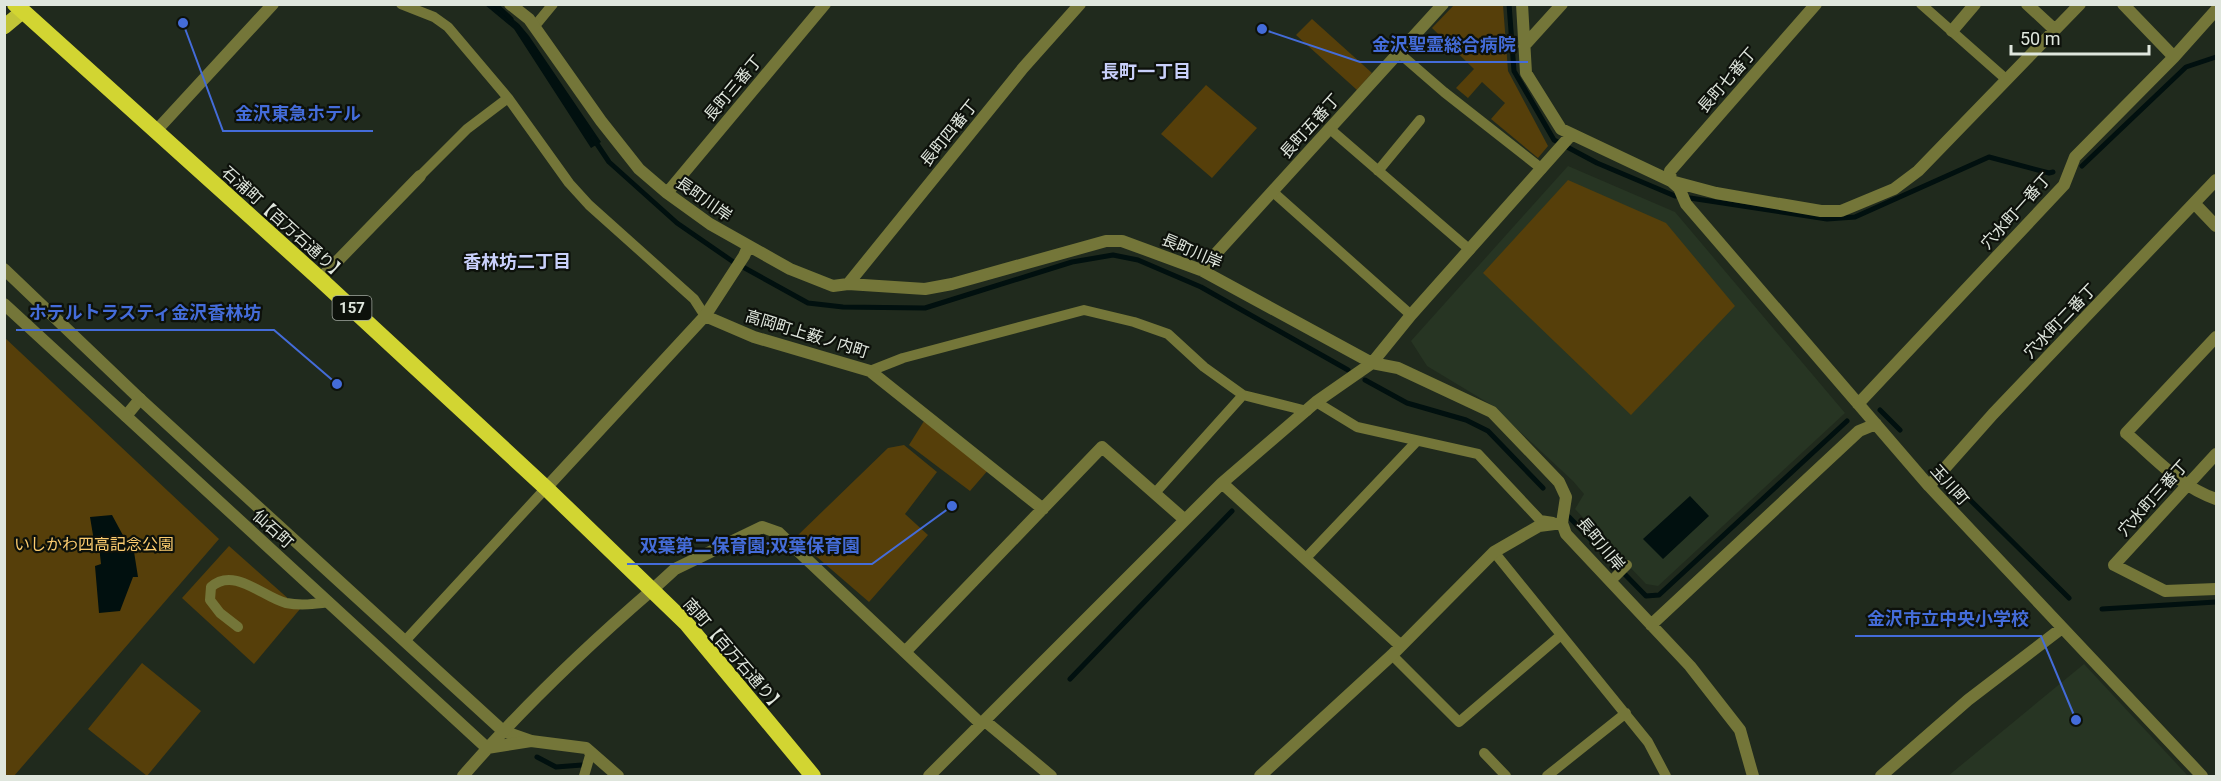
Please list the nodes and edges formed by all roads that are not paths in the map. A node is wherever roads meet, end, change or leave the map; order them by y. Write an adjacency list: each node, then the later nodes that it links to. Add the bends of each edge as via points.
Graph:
1 (273, 4): 29 (street)
2 (401, 4): 26 (lane, via 448,27)
3 (510, 4): 19 (street, 長町川岸)
4 (553, 4): 19 (lane)
5 (825, 4): 37 (street, 長町三番丁)
6 (1080, 4): 45 (street, 長町四番丁, via 1023,68)
7 (1443, 4): 23 (street, 長町五番丁)
8 (1522, 4): 22 (street)
9 (1562, 4): 22 (street)
10 (1816, 4): 35 (street, 長町七番丁, via 1670,171)
11 (1921, 4): 21 (lane)
12 (1975, 4): 21 (street)
13 (2027, 4): 20 (street)
14 (2080, 4): 20 (street)
15 (2123, 4): 24 (street)
16 (19, 8): 18 (main road); 29 (highway, 石浦町【百万石通り】 / 157)
17 (2217, 10): 24 (street, 穴水町一番丁)
18 (4, 27)
19 (534, 27): 37 (street, 長町川岸, via 639,169)
20 (2055, 30): 25 (street)
21 (1952, 31): 25 (lane)
22 (1524, 46): 30 (street, via 1526,73 1561,129)
23 (1399, 53): 28 (street, 長町五番丁); 31 (lane)
24 (2174, 57): 54 (street, 穴水町一番丁, via 2075,157 2064,185)
25 (2007, 80): 35 (street, via 1918,171 1894,189 1841,211 1821,211)
26 (508, 98): 33 (lane, via 467,129); 48 (lane, via 569,183 694,298)
27 (1420, 120): 32 (lane)
28 (1330, 129): 32 (lane); 36 (street, 長町五番丁)
29 (155, 132): 44 (highway, 石浦町【百万石通り】 / 157)
30 (1572, 134): 31 (street); 35 (street)
31 (1542, 169): 40 (street)
32 (1378, 171): 40 (lane)
33 (420, 176): 44 (street)
34 (2217, 180): 38 (street, 穴水町二番丁)
35 (1675, 185): 54 (street, 玉川町, via 1686,204)
36 (1273, 192): 43 (street, 長町五番丁); 47 (lane)
37 (667, 193): 41 (street, 長町川岸)
38 (2195, 204): 39 (street); 61 (street, 穴水町二番丁)
39 (2217, 226)
40 (1470, 250): 47 (street)
41 (746, 252): 45 (street, 長町川岸, via 833,286); 48 (street)
42 (4, 268): 53 (street, 仙石町)
43 (1201, 270): 45 (street, 長町川岸, via 1122,241 1106,241 925,289); 50 (street, 長町川岸)
44 (320, 279): 63 (highway, 石浦町【百万石通り】 / 157)
45 (848, 284)
46 (4, 304): 56 (street, 仙石町)
47 (1411, 315): 50 (street)
48 (705, 316): 51 (street, 高岡町上薮ノ内町, via 754,337); 63 (street)
49 (2217, 338): 62 (street, via 2126,433)
50 (1372, 363): 55 (street); 68 (street, 長町川岸, via 1398,368 1492,412 1559,482 1566,497)
51 (870, 371): 52 (lane, 高岡町上薮ノ内町, via 903,358 1084,310 1168,334 1204,367); 66 (street)
52 (1243, 394): 55 (lane, 高岡町上薮ノ内町); 64 (lane)
53 (140, 399): 56 (street); 70 (street, 仙石町)
54 (1858, 404): 57 (street, 玉川町)
55 (1312, 406): 58 (lane, 高岡町上薮ノ内町, via 1357,427); 60 (street)
56 (126, 416): 73 (street, 仙石町)
57 (1876, 424): 61 (street, 玉川町); 78 (street, via 1859,431)
58 (1418, 441): 68 (lane, 高岡町上薮ノ内町, via 1478,454 1540,520); 71 (lane)
59 (2217, 454): 62 (street, 穴水町三番丁)
60 (1222, 483): 67 (street); 71 (street)
61 (1929, 486): 80 (street, 玉川町)
62 (2187, 486): 65 (street); 75 (street, 穴水町三番丁, via 2114,565 2165,591)
63 (546, 488): 76 (highway, 南町【百万石通り】 / 157); 82 (lane)
64 (1155, 493): 66 (street, via 1102,447); 67 (street)
65 (2217, 499)
66 (1043, 509): 84 (street)
67 (1185, 520): 87 (street)
68 (1562, 523): 69 (street, via 1539,526); 74 (street, 長町川岸, via 1566,534)
69 (1494, 552): 81 (lane); 83 (street)
70 (309, 554): 73 (street); 82 (street, 仙石町)
71 (1305, 559): 83 (street)
72 (1627, 565): 74 (lane)
73 (294, 570): 77 (street, 仙石町)
74 (1613, 579): 78 (street, 長町川岸)
75 (2217, 589)
76 (652, 590): 84 (street, via 675,569 762,527 779,533); 88 (street); 96 (highway, 南町【百万石通り】 / 157, via 686,623)
77 (329, 602): 79 (lane, via 285,603 253,586 234,581 216,583 211,587 210,600); 90 (street, 仙石町)
78 (1651, 625): 103 (street, 長町川岸, via 1690,666 1740,730)
79 (238, 627)
80 (2062, 628): 104 (street, via 1968,699); 105 (street, 玉川町)
81 (1561, 635): 85 (lane, via 1460,722); 86 (lane)
82 (405, 641): 88 (street, 仙石町)
83 (1401, 646): 85 (street)
84 (905, 652): 87 (street)
85 (1392, 655): 99 (street)
86 (1626, 713): 101 (lane); 102 (lane, via 1648,742)
87 (983, 723): 97 (street); 98 (street)
88 (503, 731): 89 (street); 90 (street)
89 (531, 741): 90 (street); 91 (street, via 586,748)
90 (488, 748): 93 (street)
91 (591, 752): 94 (lane); 95 (street)
92 (1484, 753): 100 (lane)
93 (463, 777)
94 (584, 777)
95 (618, 777)
96 (813, 777)
97 (929, 777)
98 (1050, 777)
99 (1260, 777)
100 (1506, 777)
101 (1546, 777)
102 (1666, 777)
103 (1753, 777)
104 (1881, 777)
105 (2202, 777)

